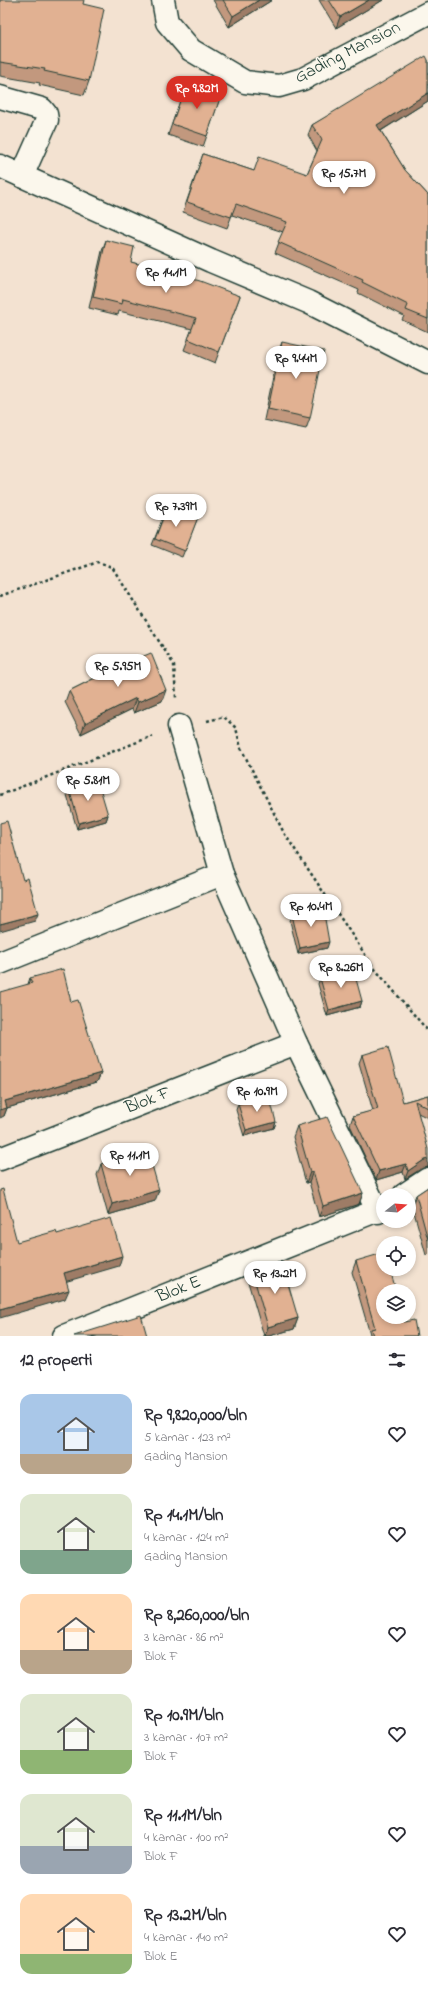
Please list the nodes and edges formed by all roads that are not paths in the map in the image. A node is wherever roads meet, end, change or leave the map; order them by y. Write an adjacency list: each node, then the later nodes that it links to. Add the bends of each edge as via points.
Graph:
1 (163, 0): 2 (street, Gading Mansion, via 167,22 191,50 245,82 279,86 303,79)
2 (428, 13)
3 (0, 97): 5 (street, via 42,109 46,114 47,120)
4 (0, 166): 5 (street)
5 (22, 176): 6 (street, via 308,302)
6 (428, 363)
7 (179, 726): 8 (street)
8 (222, 874): 9 (street); 10 (street)
9 (0, 963)
10 (296, 1043): 11 (street, Blok F); 14 (street)
11 (0, 1159)
12 (428, 1179): 13 (street)
13 (414, 1188)
14 (376, 1202)
15 (376, 1212): 16 (street, Blok E)
16 (64, 1336)

